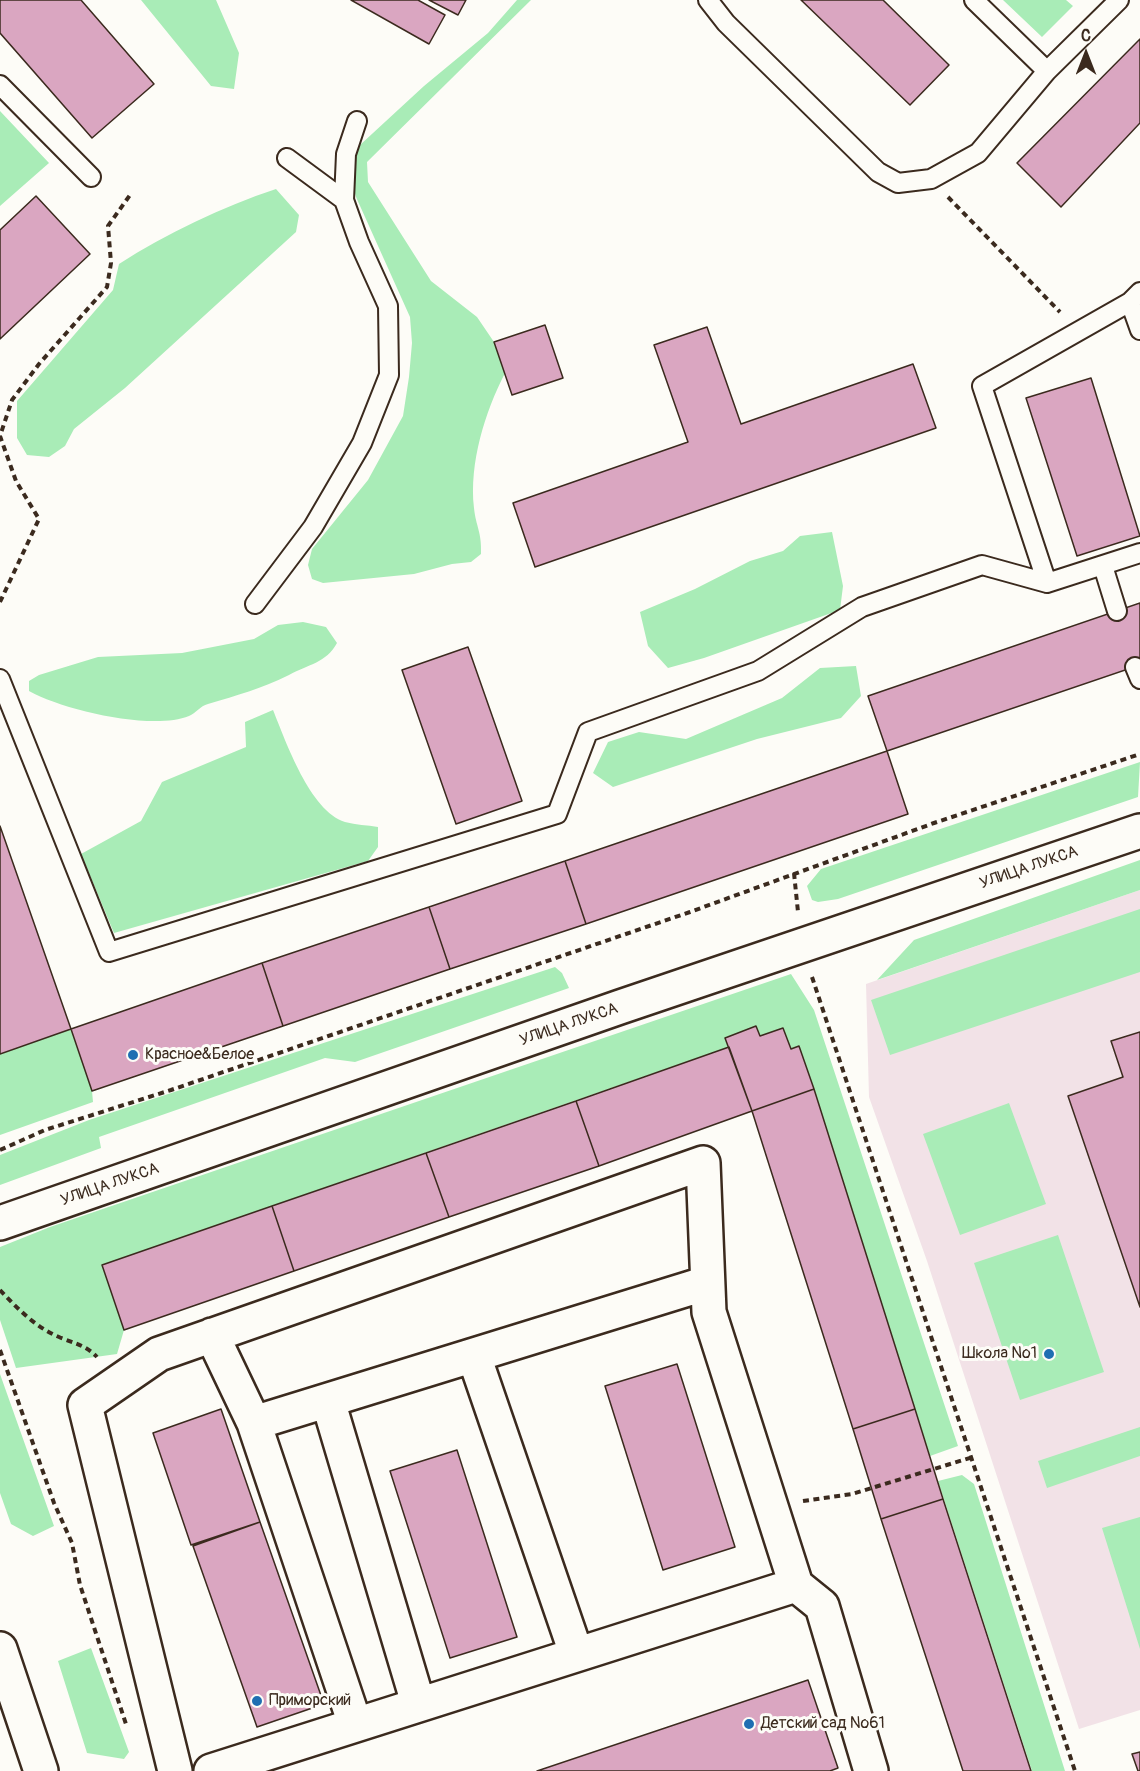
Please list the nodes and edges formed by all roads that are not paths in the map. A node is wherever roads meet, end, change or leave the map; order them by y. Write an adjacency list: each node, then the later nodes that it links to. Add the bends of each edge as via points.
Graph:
1 (708, 0): 4 (lane, via 726,23 878,172 898,183 931,179 978,153)
2 (974, 0): 4 (lane)
3 (1119, 0): 4 (lane)
4 (1047, 71)
5 (0, 85): 8 (lane)
6 (357, 121): 9 (lane, via 346,154)
7 (287, 158): 9 (lane)
8 (91, 177)
9 (344, 200): 15 (lane, via 388,306 389,375 362,443 318,518)
10 (1135, 297): 11 (lane); 14 (lane, via 982,386)
11 (1140, 330)
12 (1140, 553): 13 (lane)
13 (1103, 566): 14 (lane); 16 (lane)
14 (1047, 582): 17 (lane, via 982,565 862,607 758,671 588,732 557,814 109,952)
15 (255, 604)
16 (1117, 611)
17 (0, 678)
18 (1140, 831): 19 (street, УЛИЦА ЛУКСА)
19 (0, 1223)
20 (707, 1283): 21 (street, via 703,1163); 22 (street); 25 (street, via 709,1312)
21 (212, 1335): 24 (street); 32 (street, via 159,1354 85,1405)
22 (474, 1356): 23 (street); 27 (street)
23 (328, 1401): 24 (street); 28 (street)
24 (254, 1423): 30 (street)
25 (796, 1585): 27 (street); 34 (street, via 822,1606)
26 (0, 1649): 29 (street)
27 (576, 1653): 28 (street)
28 (418, 1703): 30 (street)
29 (10, 1711): 31 (street)
30 (355, 1724): 33 (street)
31 (41, 1771)
32 (175, 1771)
33 (211, 1771)
34 (871, 1771)

